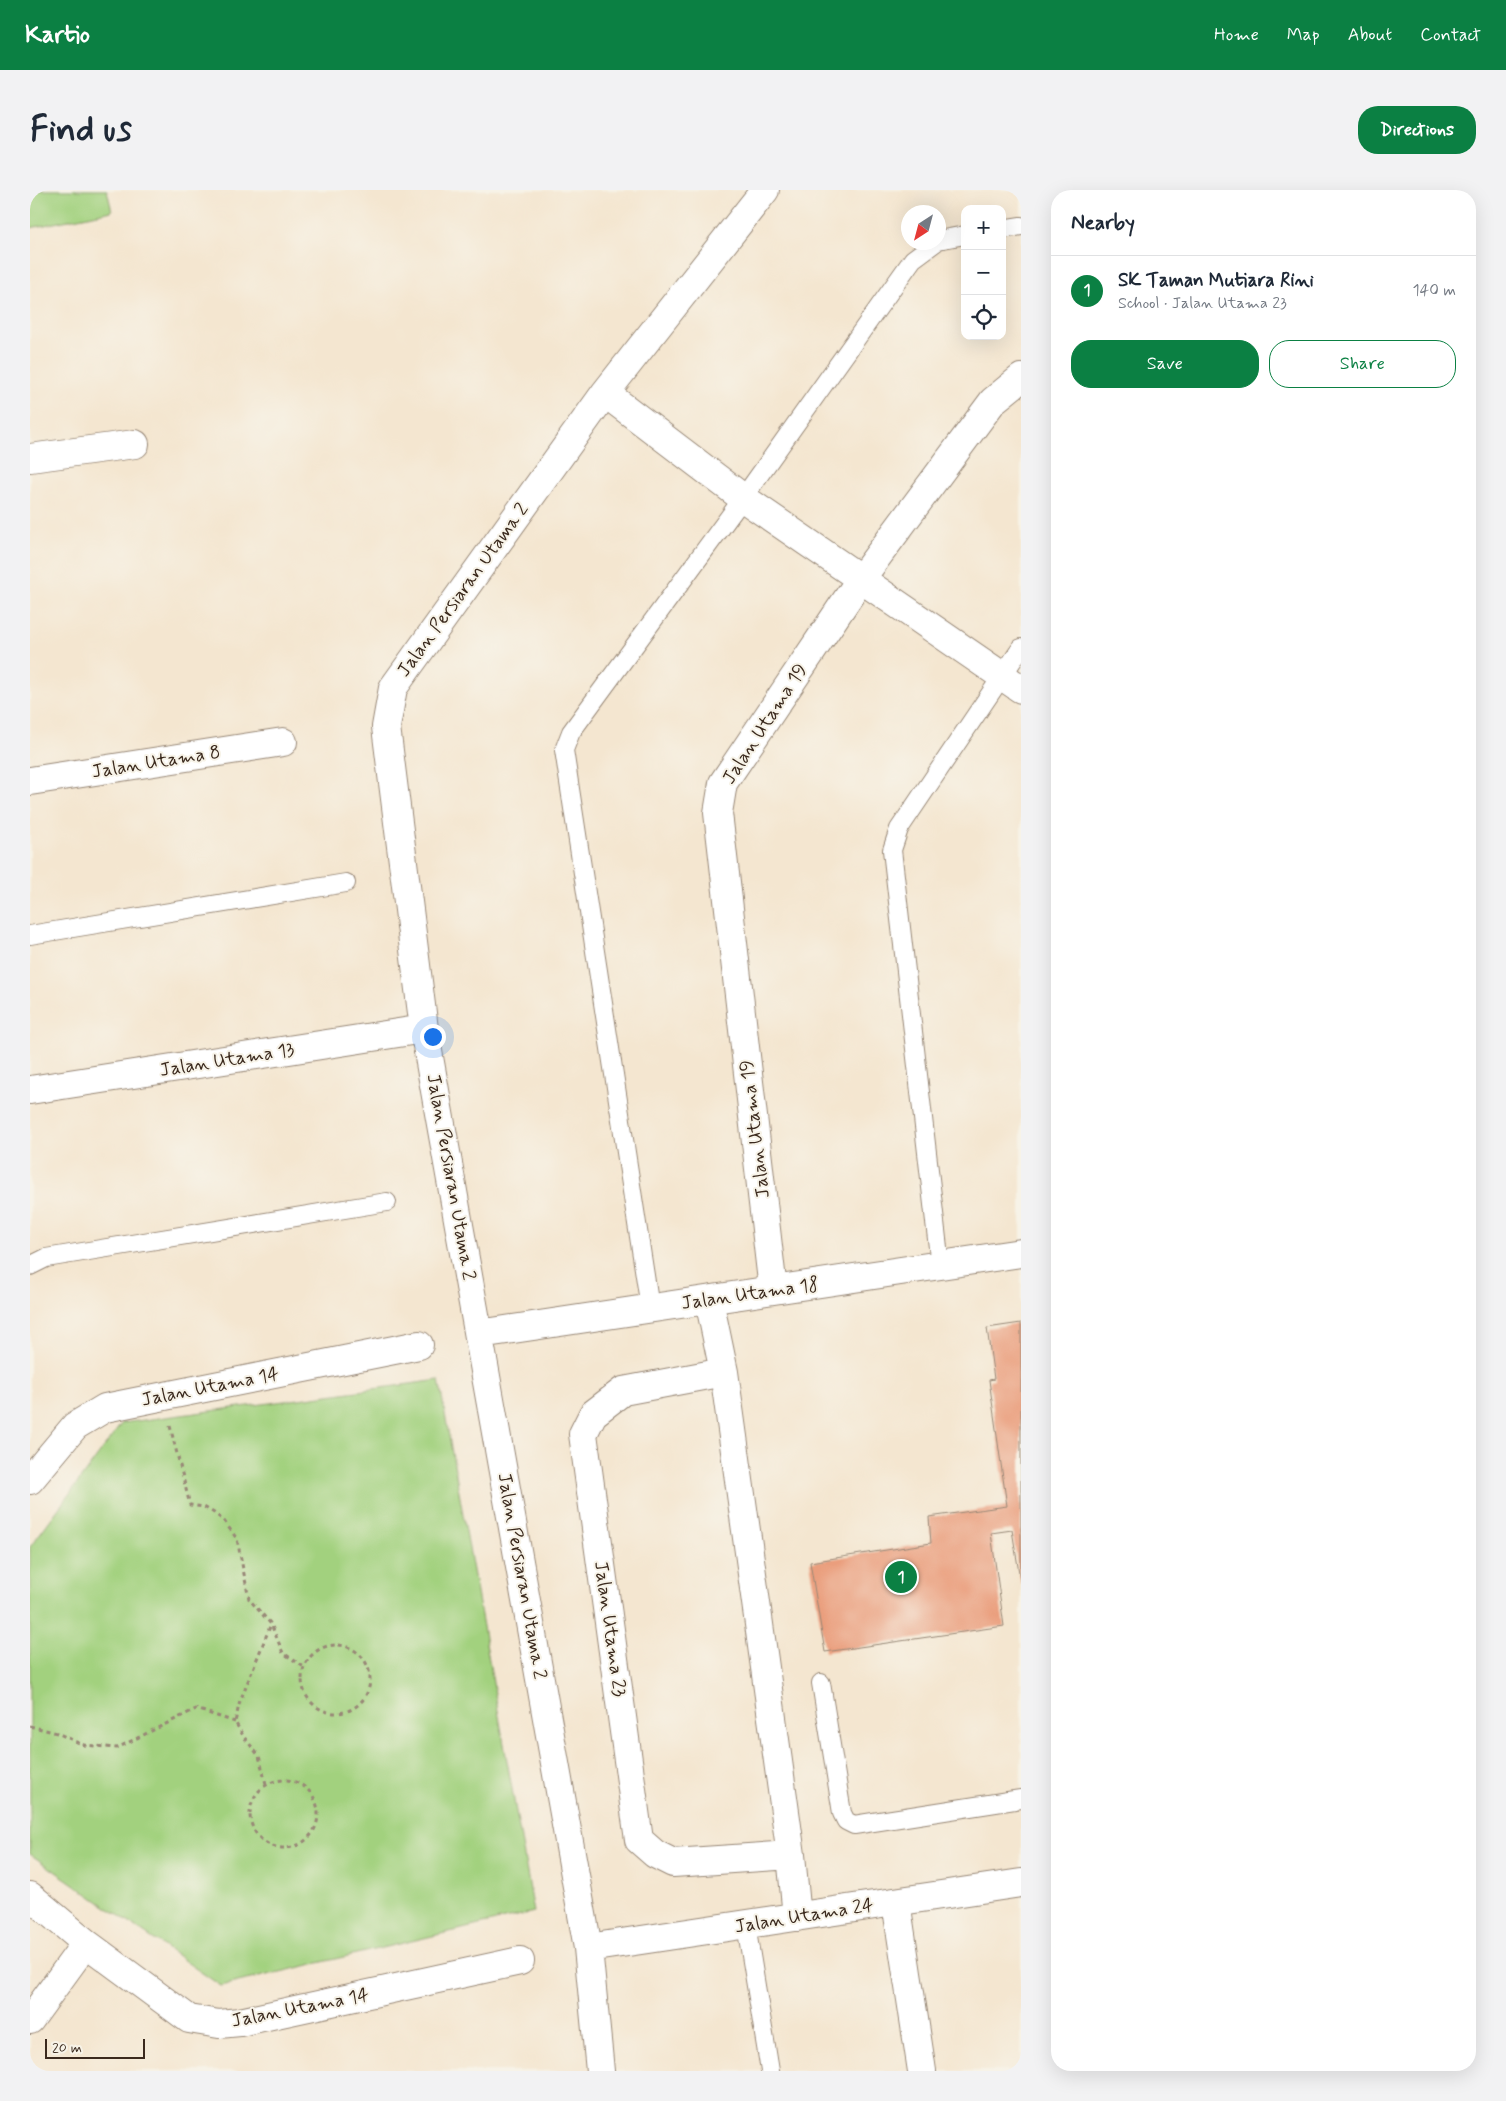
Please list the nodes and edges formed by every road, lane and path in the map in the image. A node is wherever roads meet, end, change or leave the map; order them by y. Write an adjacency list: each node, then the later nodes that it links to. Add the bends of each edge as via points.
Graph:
1 (765, 190): 8 (street, Jalan Persiaran Utama 2)
2 (1021, 226): 3 (lane)
3 (1006, 228)
4 (961, 236): 5 (lane)
5 (946, 240)
6 (926, 250): 11 (lane, via 913,259)
7 (1021, 378): 12 (street, Jalan Utama 19, via 993,401)
8 (605, 393): 11 (street); 19 (street, Jalan Persiaran Utama 2, via 393,688 386,727)
9 (135, 444): 10 (street)
10 (30, 458)
11 (743, 498): 12 (street); 27 (lane, via 571,732 564,750)
12 (860, 580): 14 (street); 25 (street, Jalan Utama 19, via 723,782 718,813)
13 (1021, 648): 14 (lane)
14 (1012, 683): 23 (lane, via 898,829 892,850)
15 (283, 742): 16 (street, Jalan Utama 8)
16 (30, 781)
17 (346, 883): 18 (lane)
18 (30, 935)
19 (424, 1029): 20 (street, Jalan Utama 13); 28 (street, Jalan Persiaran Utama 2)
20 (30, 1090)
21 (386, 1202): 24 (lane, via 46,1258)
22 (1021, 1253): 23 (street, Jalan Utama 18)
23 (940, 1265): 25 (street, Jalan Utama 18)
24 (30, 1266)
25 (773, 1290): 26 (street, Jalan Utama 18)
26 (709, 1300): 27 (street, Jalan Utama 18); 30 (street)
27 (650, 1308): 28 (street, Jalan Utama 18)
28 (479, 1334): 47 (street, Jalan Persiaran Utama 2)
29 (419, 1345): 31 (street, Jalan Utama 14)
30 (724, 1372): 40 (street); 40 (street, Jalan Utama 23, via 624,1391 593,1414 583,1434 639,1840 655,1854 673,1863)
31 (164, 1396): 32 (street, Jalan Utama 14, via 105,1408 75,1426); 33 (path, via 190,1505 204,1507 214,1513 237,1539 249,1599)
32 (30, 1480)
33 (271, 1624): 34 (path, via 283,1653); 36 (path, via 240,1701)
34 (304, 1667): 34 (path, via 309,1658 327,1646 348,1646 358,1652 370,1670 368,1693 352,1709 341,1713 319,1708 304,1690)
35 (820, 1683): 39 (lane, via 846,1821 854,1825)
36 (235, 1722): 37 (path, via 196,1709 117,1748 84,1744); 38 (path, via 259,1756)
37 (30, 1726)
38 (266, 1784): 38 (path, via 288,1779 309,1789 319,1809 314,1832 307,1840 286,1848 265,1842 256,1834 250,1812 255,1797)
39 (1021, 1799)
40 (791, 1855): 44 (street)
41 (1021, 1883): 43 (street, Jalan Utama 24)
42 (30, 1896): 46 (street, Jalan Utama 14)
43 (896, 1902): 44 (street, Jalan Utama 24); 52 (street)
44 (797, 1917): 45 (street, Jalan Utama 24)
45 (746, 1925): 47 (street, Jalan Utama 24); 51 (lane)
46 (86, 1943): 48 (street, Jalan Utama 14, via 188,2019 219,2024); 49 (street)
47 (588, 1948): 50 (street, Jalan Persiaran Utama 2)
48 (520, 1961)
49 (30, 2020)
50 (600, 2071)
51 (770, 2071)
52 (922, 2071)

